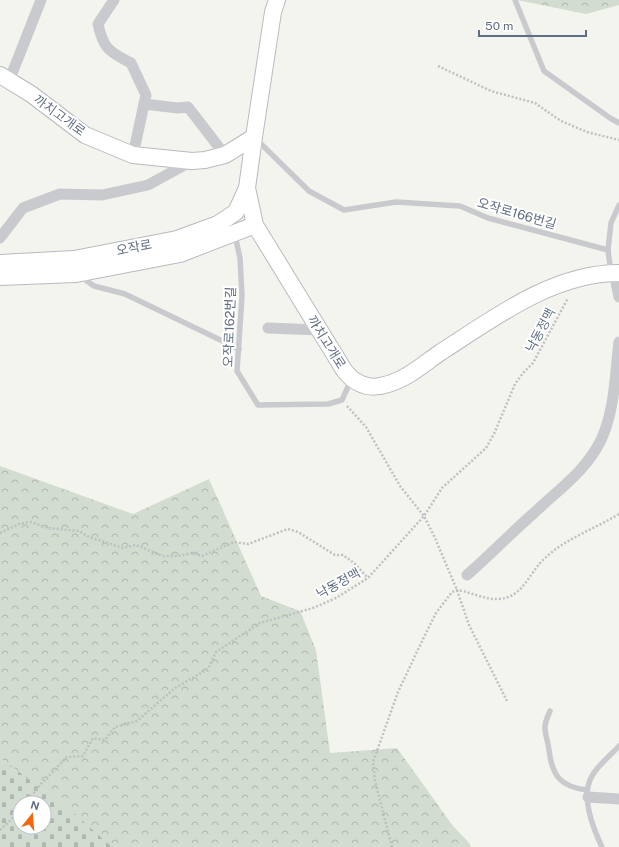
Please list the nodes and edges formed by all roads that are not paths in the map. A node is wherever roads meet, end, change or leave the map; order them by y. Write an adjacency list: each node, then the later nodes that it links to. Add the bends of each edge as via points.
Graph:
1 (41, 0): 5 (street)
2 (114, 0): 6 (street, via 98,24 101,41 112,54 131,63 146,95)
3 (277, 0): 8 (street)
4 (515, 0): 7 (lane, via 544,70)
5 (5, 78): 9 (street, 까치고개로, via 31,94 85,135)
6 (144, 104): 9 (street); 10 (street, via 188,107)
7 (619, 123)
8 (254, 137): 10 (street, 까치고개로); 12 (street, 까치고개로); 17 (lane, 오작로166번길, via 309,191 344,210 396,202 460,206 488,218)
9 (132, 155): 11 (street, 까치고개로)
10 (225, 155): 11 (street, 까치고개로)
11 (192, 161): 16 (street, 까치고개로, via 148,185 102,195 60,194 23,208)
12 (247, 188): 14 (street, 까치고개로); 18 (street, 오작로, via 236,212 218,224 177,239 74,258)
13 (619, 205): 17 (lane, via 612,223)
14 (255, 225): 15 (street, 오작로); 24 (street, 까치고개로)
15 (235, 232): 20 (street, 오작로, via 180,254); 26 (lane, 오작로162번길, via 240,258 242,296)
16 (0, 238)
17 (608, 250): 19 (lane)
18 (0, 263)
19 (615, 273): 22 (street); 27 (street, 까치고개로, via 577,279 548,288 395,382 380,387)
20 (76, 274): 21 (street, 오작로); 26 (lane, via 94,286 125,294)
21 (0, 277)
22 (619, 297)
23 (268, 328): 24 (street)
24 (319, 330): 27 (street, 까치고개로)
25 (619, 342): 28 (street, via 606,428 591,457 581,470 470,577 574,484 602,451 614,421)
26 (238, 349): 27 (lane, 오작로162번길, via 237,371 258,405 328,404 342,400)
27 (351, 379)
28 (619, 389)
29 (550, 711): 31 (lane, via 544,731 553,772 564,783)
30 (619, 746): 31 (lane, via 592,776)
31 (588, 794): 32 (street); 33 (lane, via 590,815)
32 (619, 799)
33 (602, 847)

